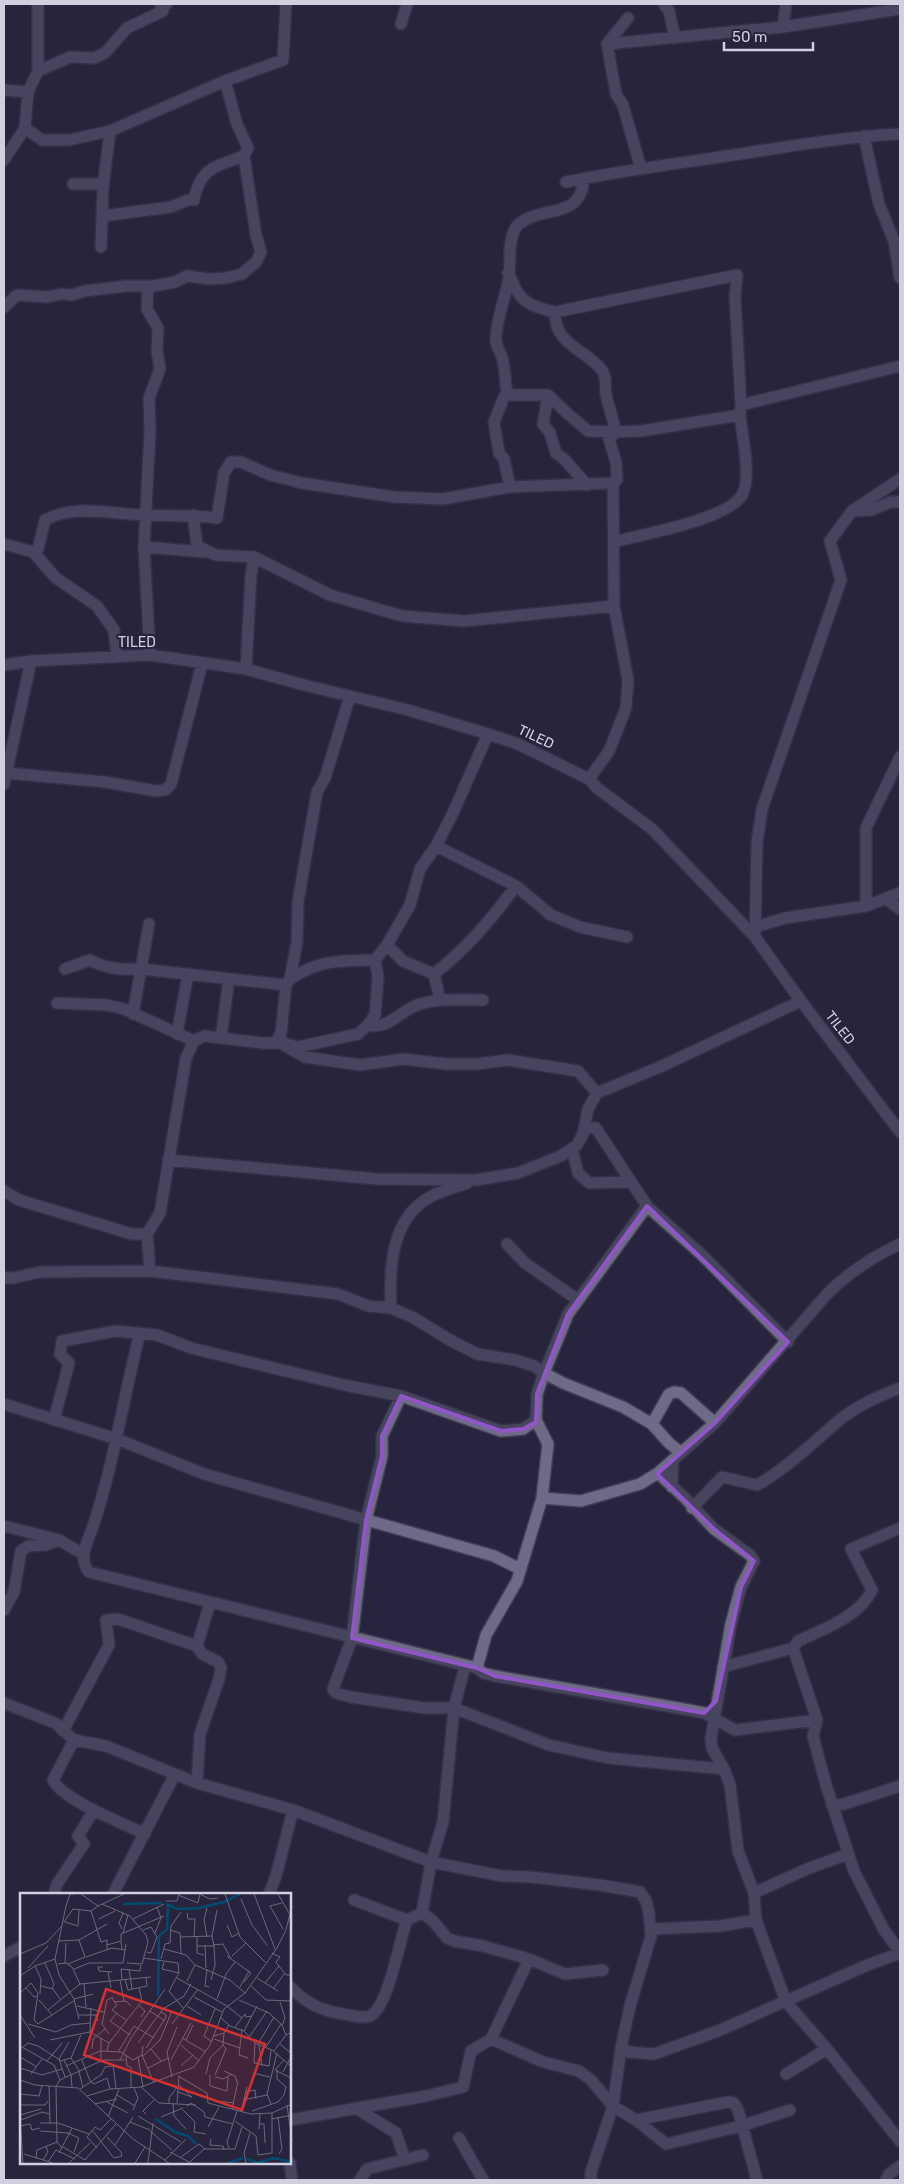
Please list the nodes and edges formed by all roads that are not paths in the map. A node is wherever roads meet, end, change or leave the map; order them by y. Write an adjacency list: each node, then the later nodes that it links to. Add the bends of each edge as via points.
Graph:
1 (38, 4): 13 (street)
2 (286, 4): 14 (street, via 283,60)
3 (407, 4): 9 (street)
4 (664, 4): 11 (street, via 669,11)
5 (786, 4): 10 (street)
6 (163, 6): 13 (street, via 127,28 106,52 95,58 70,57)
7 (900, 9): 10 (street)
8 (628, 18): 12 (street)
9 (401, 24)
10 (783, 28): 11 (street)
11 (675, 38): 12 (street)
12 (607, 44): 23 (street, via 616,94 623,105)
13 (38, 71): 16 (street)
14 (225, 81): 18 (street); 21 (street, via 237,124 248,148)
15 (4, 90): 16 (street)
16 (28, 92): 17 (street)
17 (25, 128): 18 (street, via 42,140 69,140); 22 (street)
18 (110, 131): 27 (street)
19 (900, 134): 20 (street)
20 (864, 136): 23 (street); 31 (street, via 879,204 894,240)
21 (244, 156): 28 (street, via 209,169 196,188 194,200); 32 (street, via 261,252 256,262 242,274 226,278 187,276 175,282)
22 (4, 160)
23 (641, 169): 24 (street)
24 (584, 179): 25 (street); 30 (street, via 583,191 567,209 538,215 517,225 511,242)
25 (566, 182)
26 (73, 184): 27 (street)
27 (104, 184): 28 (street)
28 (102, 216): 29 (street)
29 (101, 247)
30 (508, 273): 34 (street, via 527,302); 36 (street, via 496,342 504,362)
31 (900, 278)
32 (148, 286): 33 (street, via 48,297 17,295); 46 (street, via 148,309 158,328 160,369 149,398)
33 (4, 307)
34 (555, 312): 38 (street, via 737,275 735,297); 39 (street, via 555,320 568,344 601,368 606,376 605,392)
35 (900, 366): 38 (street)
36 (508, 395): 37 (street); 43 (street, via 504,397 494,422 499,453 504,459)
37 (548, 395): 39 (street, via 588,431); 42 (street, via 544,424 556,453)
38 (741, 410): 39 (street, via 642,431); 48 (street, via 746,481 742,496 713,516)
39 (616, 432): 41 (street, via 609,439 616,462 617,480)
40 (900, 479): 45 (street)
41 (613, 483): 42 (street); 48 (street)
42 (587, 485): 43 (street)
43 (510, 487): 47 (street, via 443,499 394,497 302,482 232,462 224,473 217,518)
44 (900, 502): 45 (street, via 871,510)
45 (852, 510): 73 (street, via 830,541 841,580 762,809 757,843)
46 (146, 515): 47 (street); 50 (street); 51 (street, via 80,511 56,514 45,520 38,549)
47 (193, 515): 52 (street, via 198,546)
48 (614, 542): 54 (street)
49 (4, 544): 51 (street)
50 (144, 547): 52 (street); 55 (street)
51 (32, 552): 56 (street, via 56,578 97,606 114,630)
52 (216, 554): 53 (street)
53 (254, 557): 54 (street, via 330,595 402,616 464,620); 60 (street)
54 (614, 606): 65 (street, via 628,680 626,708 610,751)
55 (150, 655): 56 (street, TILED); 58 (street, TILED)
56 (117, 657): 57 (street, TILED)
57 (31, 661): 59 (street, TILED); 64 (street)
58 (202, 664): 60 (street, TILED); 64 (street, via 171,784 164,790 104,782)
59 (4, 665)
60 (246, 669): 61 (street, TILED)
61 (350, 696): 62 (street, TILED); 82 (street, via 325,778 317,792 298,902 297,942)
62 (488, 734): 65 (street, TILED, via 518,744); 66 (street)
63 (900, 757): 70 (street, via 866,828)
64 (5, 779)
65 (589, 779): 73 (street, TILED, via 652,829)
66 (436, 846): 67 (street); 75 (street, via 420,869 410,905)
67 (516, 886): 74 (street, via 551,916 564,922); 80 (street, via 485,927)
68 (900, 893): 69 (street)
69 (886, 899): 70 (street); 71 (street)
70 (866, 906): 73 (street, via 785,918)
71 (900, 909)
72 (149, 924): 77 (street)
73 (755, 932): 85 (street, TILED)
74 (627, 936)
75 (387, 945): 76 (street); 80 (street, via 403,961)
76 (375, 960): 82 (street, via 324,963 307,968); 88 (street, via 378,977 375,1015)
77 (141, 969): 78 (street, via 105,967 90,960); 79 (street); 87 (street)
78 (65, 970)
79 (188, 974): 81 (street); 89 (street)
80 (434, 974): 83 (street)
81 (229, 979): 82 (street); 90 (street)
82 (288, 982): 92 (street)
83 (440, 1000): 84 (street); 88 (street, via 419,1004 384,1024)
84 (483, 1000)
85 (801, 1002): 93 (street); 95 (street, TILED)
86 (57, 1003): 87 (street, via 107,1005)
87 (133, 1014): 89 (street)
88 (368, 1025): 92 (street, via 358,1034 320,1044 298,1048)
89 (177, 1034): 91 (street)
90 (221, 1038): 91 (street, via 204,1036); 92 (street)
91 (194, 1041): 97 (street, via 186,1058)
92 (280, 1043): 93 (street, via 306,1057 360,1065 404,1059 446,1064 507,1060 578,1071)
93 (597, 1093): 94 (street, via 588,1109)
94 (584, 1128): 96 (street); 99 (street, via 596,1128)
95 (900, 1132)
96 (572, 1149): 98 (street, via 518,1173); 99 (street, via 578,1173 589,1183)
97 (168, 1160): 98 (street, via 377,1179); 102 (street, via 160,1213)
98 (476, 1180): 108 (street, via 433,1195 418,1206 400,1228 392,1257)
99 (630, 1182): 101 (street)
100 (4, 1191): 102 (street, via 19,1200 132,1234)
101 (647, 1206): 107 (street); 110 (street, via 702,1255)
102 (148, 1234): 105 (street)
103 (507, 1244): 107 (street, via 525,1263)
104 (900, 1244): 110 (street, via 879,1253 847,1274)
105 (150, 1271): 106 (street, via 40,1272); 108 (street, via 338,1294 368,1306)
106 (4, 1278)
107 (578, 1300): 111 (street, via 568,1314)
108 (391, 1308): 111 (street, via 477,1354 515,1360 534,1366)
109 (140, 1332): 113 (street, via 274,1369); 115 (street, via 116,1331 62,1341 60,1354 69,1363); 120 (street)
110 (788, 1342): 117 (street)
111 (544, 1374): 116 (street, via 537,1394); 118 (street, via 623,1407)
112 (900, 1388): 126 (street, via 873,1398 844,1417 790,1463 758,1485 722,1477)
113 (401, 1396): 119 (street, via 501,1430); 127 (street, via 382,1436 382,1456)
114 (4, 1404): 115 (street)
115 (54, 1420): 120 (street)
116 (536, 1420): 119 (street); 121 (street)
117 (715, 1423): 118 (street, via 681,1393 674,1392 669,1394); 122 (street)
118 (652, 1424): 122 (street)
119 (526, 1427): 121 (street)
120 (117, 1439): 127 (street, via 204,1474); 131 (street)
121 (548, 1444): 125 (street)
122 (677, 1456): 123 (street); 124 (street)
123 (658, 1473): 124 (street); 125 (street, via 640,1484 581,1502)
124 (672, 1487): 126 (street)
125 (542, 1498): 132 (street)
126 (692, 1508): 139 (street, via 754,1561 741,1587)
127 (366, 1520): 132 (street, via 494,1556); 135 (street)
128 (4, 1526): 130 (street)
129 (900, 1528): 137 (street, via 851,1549 872,1590 866,1602 857,1611 798,1641)
130 (59, 1540): 131 (street); 134 (street, via 28,1546 22,1551 14,1592)
131 (83, 1554): 133 (street, via 89,1572)
132 (520, 1569): 138 (street, via 517,1581)
133 (210, 1603): 135 (street); 136 (street)
134 (4, 1610)
135 (352, 1638): 138 (street); 142 (street, via 333,1689 336,1693 424,1708)
136 (197, 1646): 147 (street, via 118,1618 106,1620 109,1645); 152 (street, via 202,1654 218,1662 221,1668 200,1734)
137 (793, 1648): 139 (street); 145 (street)
138 (471, 1667): 142 (street); 143 (street, via 495,1676)
139 (723, 1667): 140 (street)
140 (716, 1701): 143 (street); 144 (street)
141 (4, 1703): 147 (street, via 55,1723)
142 (454, 1708): 150 (street, via 549,1745 598,1756); 159 (street, via 443,1822)
143 (704, 1713): 144 (street)
144 (715, 1719): 146 (street, via 734,1730); 150 (street, via 712,1748)
145 (817, 1720): 146 (street); 148 (street)
146 (797, 1722): 148 (street)
147 (63, 1731): 149 (street)
148 (813, 1736): 154 (street)
149 (74, 1740): 151 (street, via 106,1746); 155 (street, via 53,1780 57,1787)
150 (724, 1769): 163 (street, via 730,1785 738,1851)
151 (175, 1774): 152 (street); 157 (street)
152 (197, 1783): 156 (street)
153 (900, 1786): 154 (street)
154 (832, 1806): 158 (street)
155 (94, 1810): 157 (street); 160 (street, via 78,1836 84,1844)
156 (293, 1810): 159 (street); 162 (street)
157 (145, 1834): 161 (street)
158 (848, 1854): 163 (street); 170 (street, via 884,1930)
159 (431, 1862): 165 (street); 168 (street, via 502,1876 640,1892 646,1901)
160 (54, 1893)
161 (114, 1893)
162 (269, 1893)
163 (754, 1893): 167 (street)
164 (354, 1900): 166 (street)
165 (422, 1913): 166 (street); 172 (street, via 447,1938)
166 (407, 1920): 174 (street, via 388,1989 370,2016 321,2010)
167 (756, 1920): 168 (street, via 721,1926); 175 (street)
168 (652, 1929): 177 (street)
169 (20, 1948): 171 (street)
170 (900, 1953): 175 (street)
171 (4, 1956)
172 (529, 1959): 173 (street, via 565,1974); 176 (street)
173 (603, 1970)
174 (291, 1988)
175 (786, 2002): 177 (street, via 654,2054 629,2052); 178 (street)
176 (491, 2039): 180 (street, via 543,2062 579,2071); 181 (street, via 471,2051 463,2087)
177 (621, 2048): 180 (street)
178 (827, 2049): 179 (street); 185 (street)
179 (786, 2074)
180 (613, 2106): 184 (street); 196 (street)
181 (356, 2108): 183 (street); 190 (street, via 396,2133)
182 (790, 2110): 186 (street)
183 (291, 2120)
184 (636, 2120): 186 (street, via 666,2144); 186 (street, via 728,2102 734,2103)
185 (896, 2125): 188 (street)
186 (742, 2126): 197 (street)
187 (459, 2138): 195 (street)
188 (900, 2141)
189 (423, 2155): 190 (street)
190 (405, 2160): 194 (street, via 367,2169)
191 (290, 2164): 193 (street)
192 (900, 2166): 198 (street)
193 (292, 2180)
194 (360, 2180)
195 (483, 2180)
196 (591, 2180)
197 (757, 2180)
198 (886, 2180)

